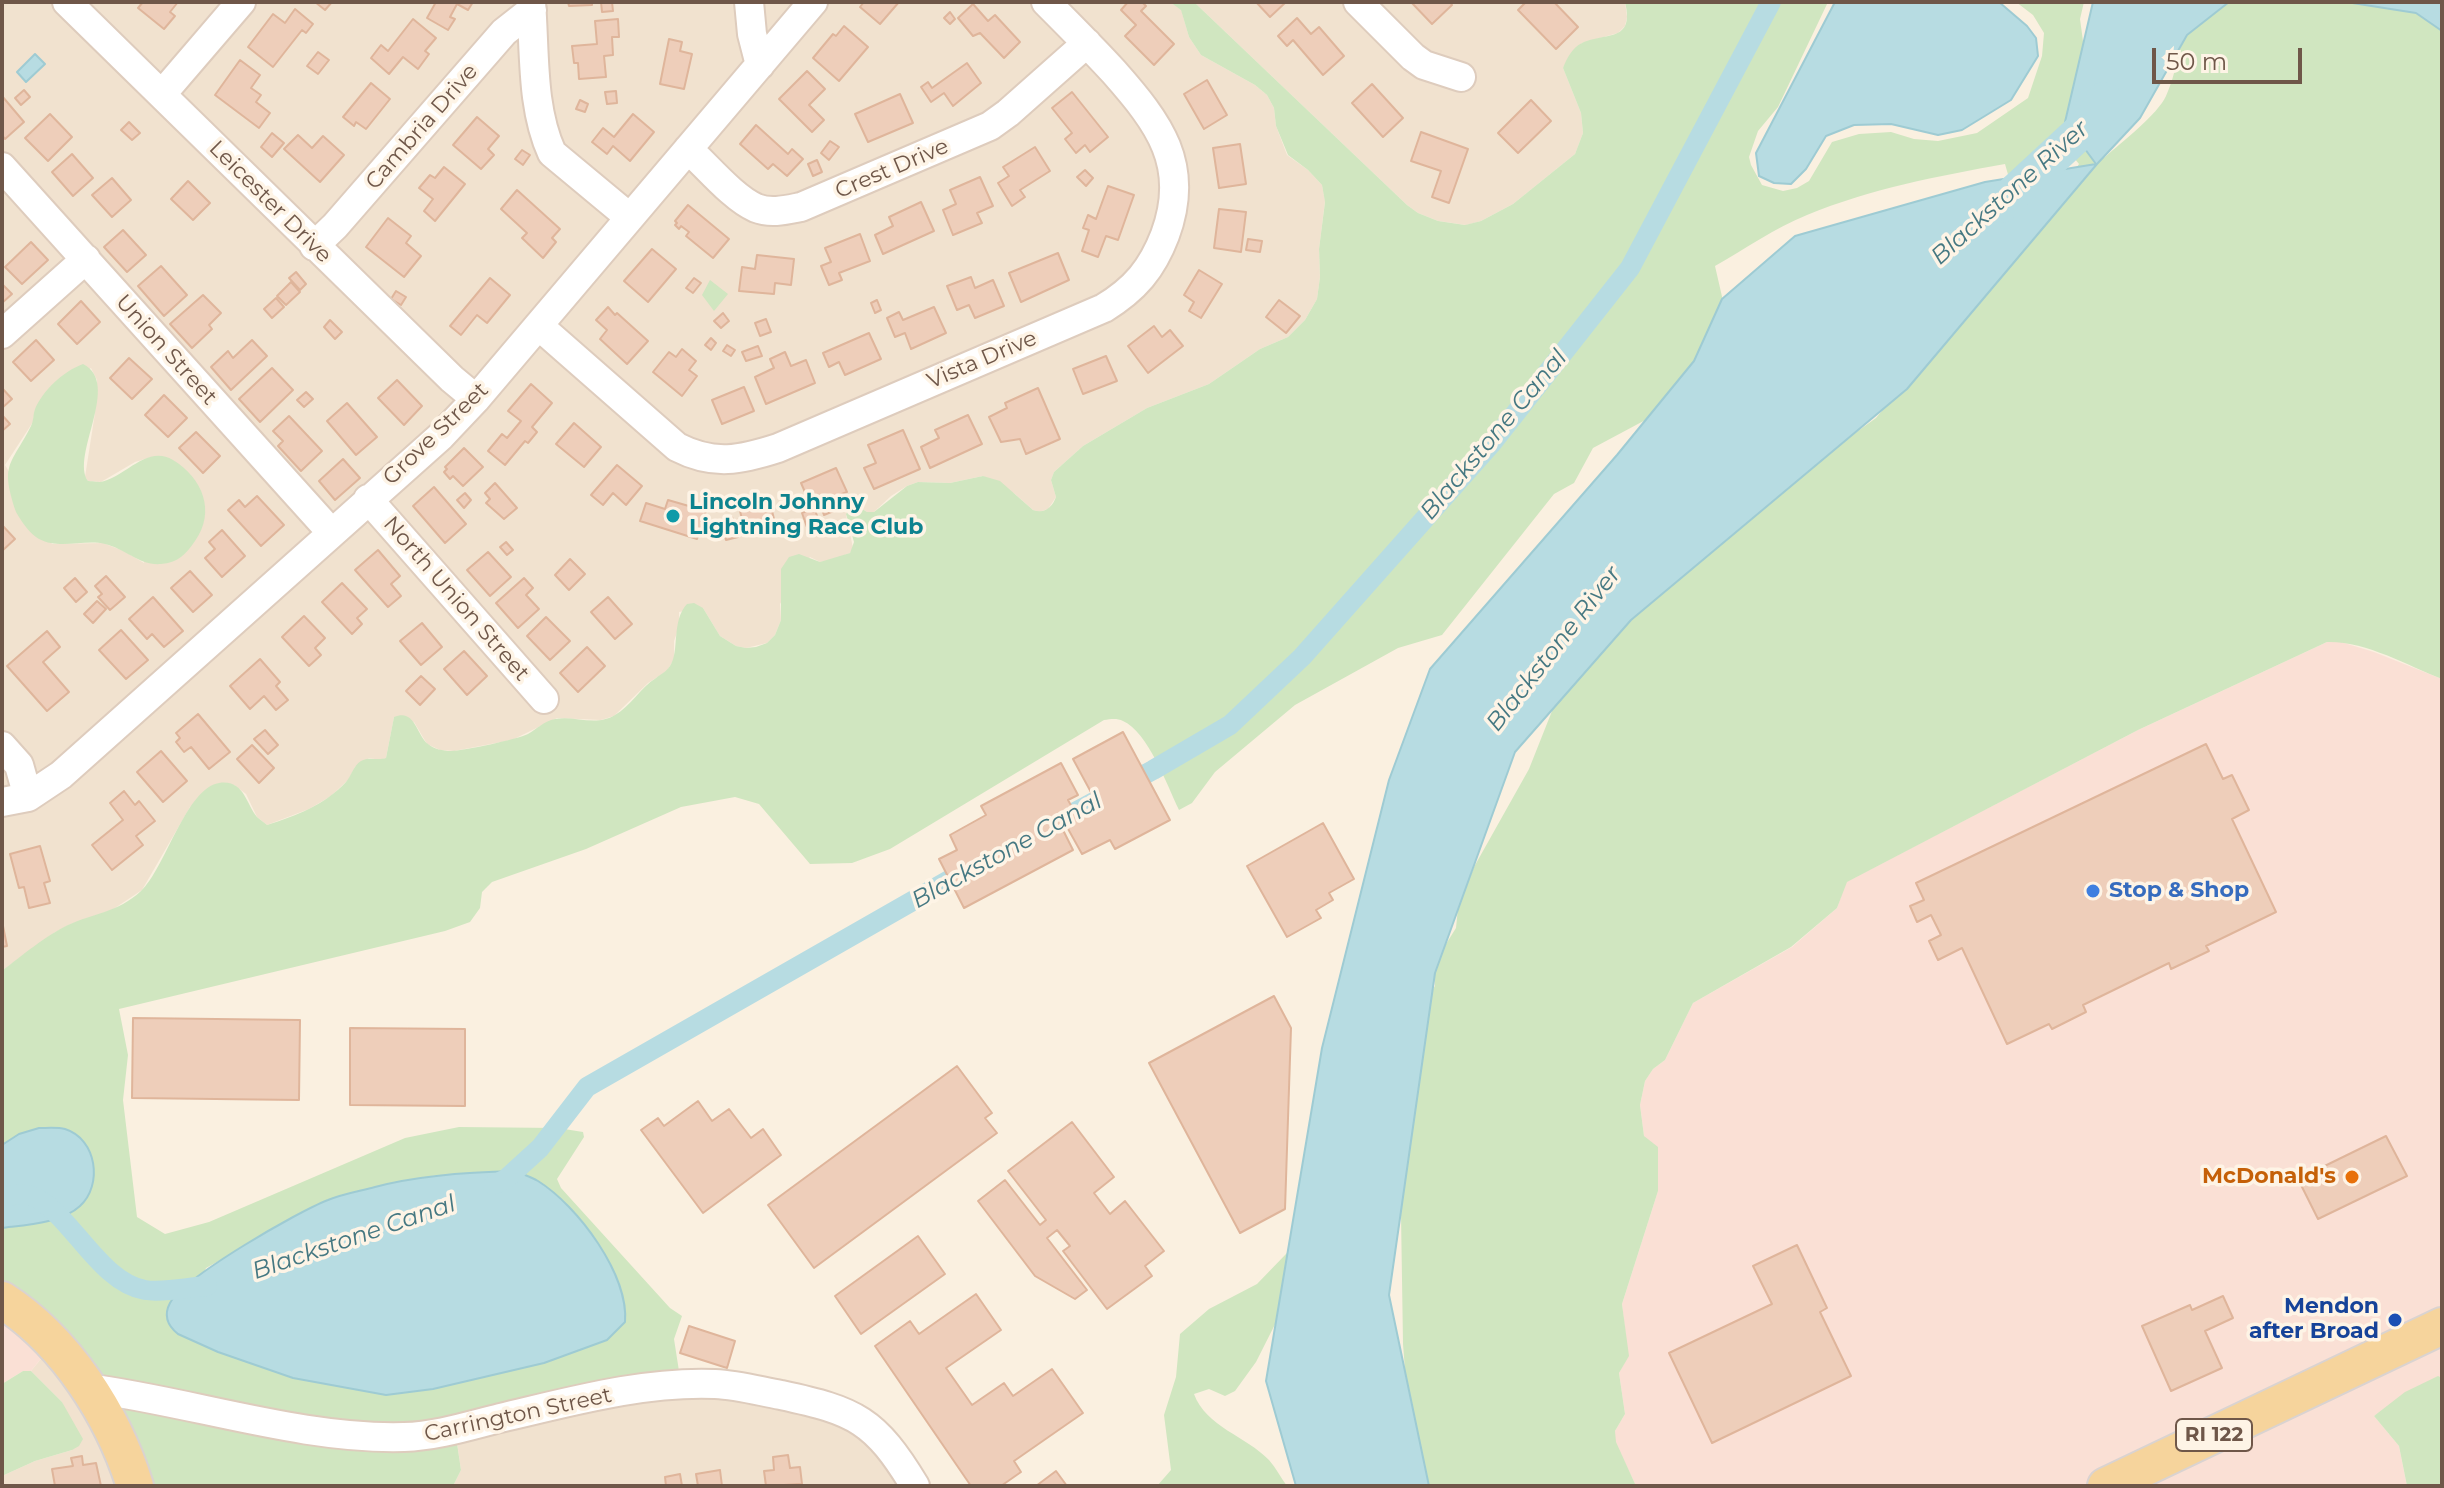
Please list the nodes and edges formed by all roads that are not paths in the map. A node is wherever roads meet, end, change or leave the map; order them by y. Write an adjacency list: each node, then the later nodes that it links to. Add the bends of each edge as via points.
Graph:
1 (67, 2): 11 (street, Leicester Drive)
2 (241, 2): 11 (street)
3 (749, 2): 9 (street)
4 (813, 2): 9 (street, Grove Street)
5 (1046, 2): 8 (street, Vista Drive)
6 (1358, 2): 10 (street, via 1404,51 1424,65)
7 (531, 6): 14 (street, via 538,109 552,153); 15 (street, Cambria Drive)
8 (1087, 43): 12 (street, Crest Drive, via 990,126 801,207 755,207); 17 (street, Vista Drive, via 1154,120 1166,142 1175,187 1168,227 1149,270 1104,308 778,448 735,459 696,457 677,447)
9 (760, 65): 12 (street, Grove Street)
10 (1461, 77)
11 (162, 94): 15 (street, Leicester Drive)
12 (688, 149): 14 (street, Grove Street)
13 (2, 167): 16 (street, Union Street)
14 (629, 217): 17 (street, Grove Street)
15 (314, 246): 19 (street, Leicester Drive)
16 (86, 259): 18 (street); 21 (street, Union Street)
17 (539, 326): 19 (street, Grove Street)
18 (2, 334)
19 (476, 399): 20 (street, Grove Street)
20 (368, 499): 21 (street, Grove Street); 22 (street, North Union Street)
21 (331, 532): 24 (street, Grove Street, via 61,775)
22 (544, 699)
23 (2, 746): 24 (street, via 19,765)
24 (15, 800)
25 (2, 1300): 27 (main road, via 46,1338)
26 (2442, 1326): 30 (main road, RI 122)
27 (87, 1388): 28 (main road, via 104,1412); 29 (street, Carrington Street, via 330,1432 406,1437 652,1387 716,1384 819,1403 851,1415 892,1449)
28 (135, 1486)
29 (915, 1486)
30 (2106, 1486)

